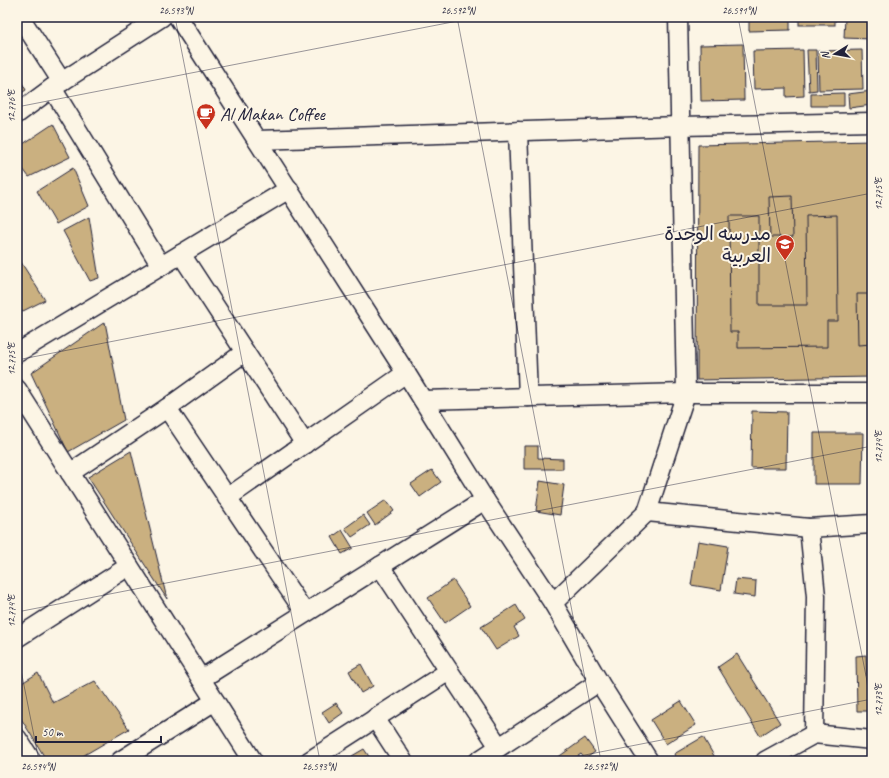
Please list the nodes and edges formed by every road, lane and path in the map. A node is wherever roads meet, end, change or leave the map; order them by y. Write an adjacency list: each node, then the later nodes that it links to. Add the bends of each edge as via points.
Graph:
1 (20, 17): 5 (street)
2 (162, 17): 5 (street)
3 (178, 17): 10 (street)
4 (678, 17): 8 (street)
5 (57, 85): 6 (street); 13 (street)
6 (17, 114)
7 (872, 122): 8 (street)
8 (680, 126): 9 (street); 18 (street)
9 (518, 132): 10 (street); 20 (street)
10 (257, 140): 11 (street)
11 (289, 189): 12 (street); 16 (street)
12 (181, 254): 13 (street); 14 (street)
13 (161, 266): 15 (street)
14 (245, 352): 22 (street); 23 (street)
15 (17, 353)
16 (406, 373): 21 (street); 23 (street)
17 (17, 390): 24 (street)
18 (686, 393): 19 (street); 20 (street); 27 (street)
19 (872, 393)
20 (528, 397): 21 (street)
21 (423, 400): 26 (street)
22 (167, 408): 24 (street); 25 (street)
23 (305, 444): 25 (street)
24 (70, 473): 30 (street)
25 (228, 498): 33 (street)
26 (485, 500): 31 (street); 32 (street)
27 (647, 512): 29 (street); 32 (street)
28 (872, 524): 29 (street)
29 (809, 528): 40 (street, via 816,596)
30 (129, 566): 34 (street); 36 (street)
31 (380, 566): 33 (street); 35 (street)
32 (553, 603): 37 (street)
33 (305, 613): 36 (street)
34 (17, 638)
35 (449, 671): 39 (street); 43 (street)
36 (200, 679): 38 (street)
37 (599, 682): 43 (street); 50 (street)
38 (215, 701): 45 (street); 46 (street)
39 (375, 718): 47 (street); 48 (street)
40 (814, 734): 42 (street); 51 (street)
41 (17, 738): 44 (street)
42 (872, 740)
43 (499, 747): 49 (street)
44 (32, 761)
45 (120, 761)
46 (253, 761)
47 (309, 761)
48 (403, 761)
49 (478, 761)
50 (649, 761)
51 (765, 761)

